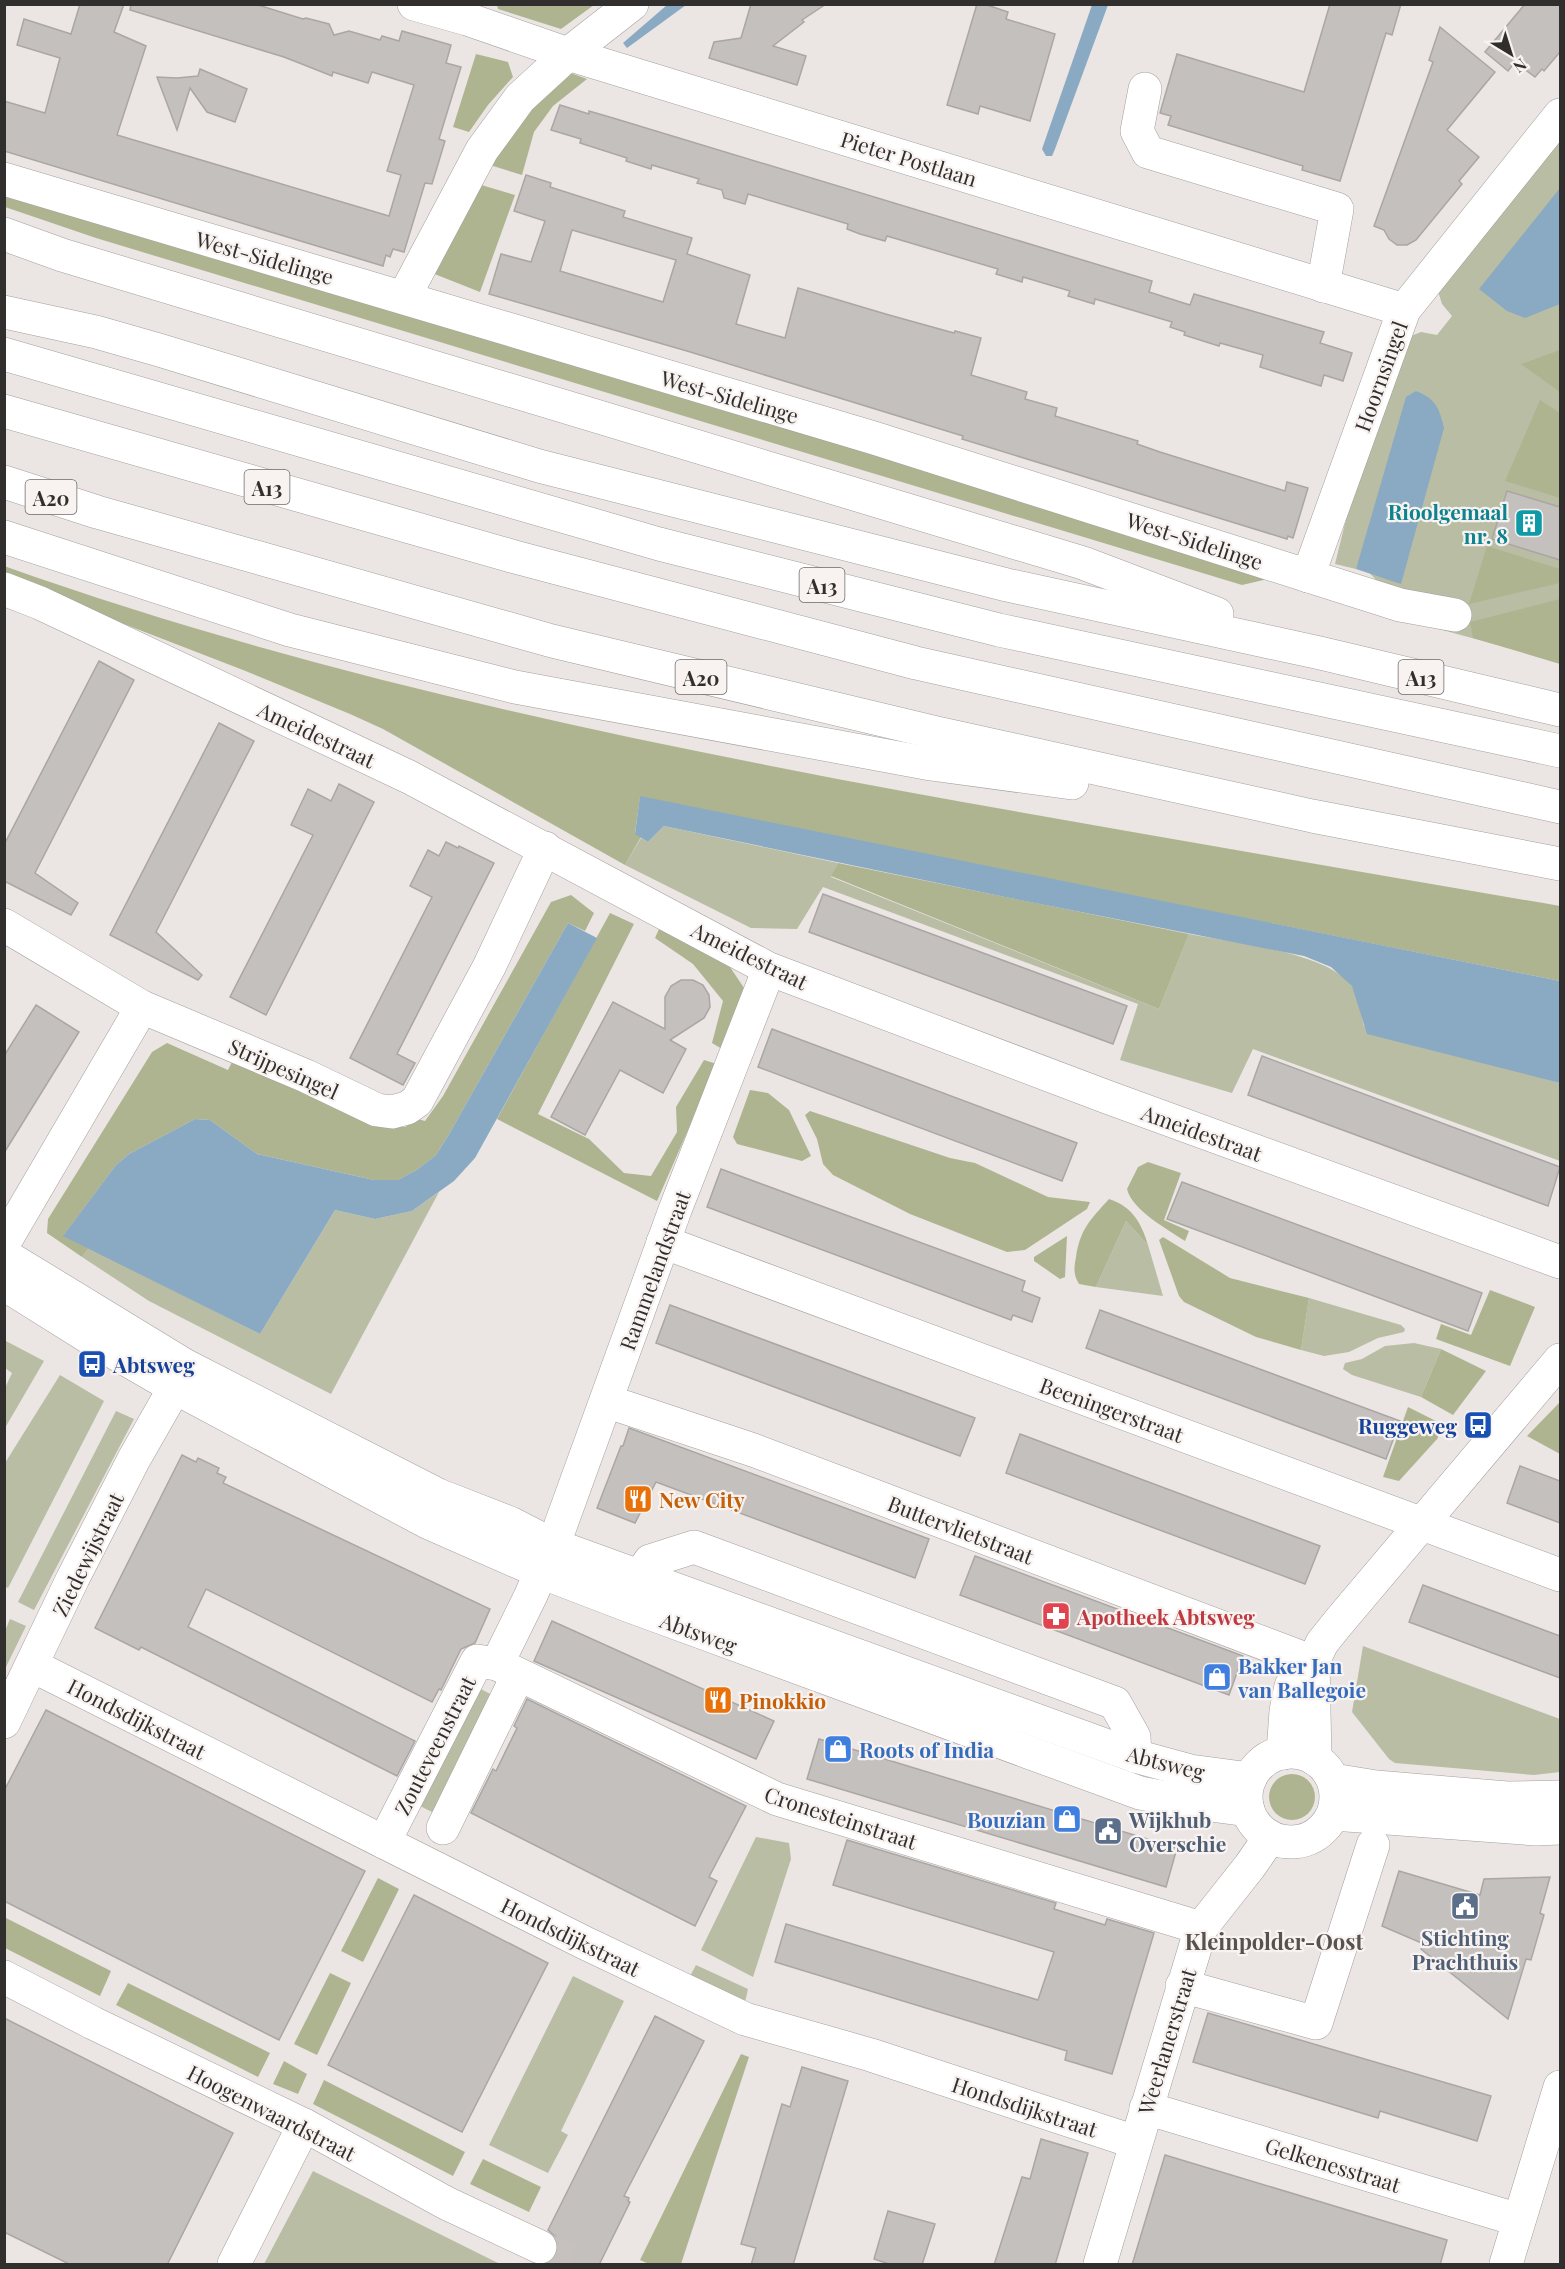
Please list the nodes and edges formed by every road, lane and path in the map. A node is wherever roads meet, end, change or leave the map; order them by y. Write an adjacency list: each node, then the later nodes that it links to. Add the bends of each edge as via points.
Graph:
1 (414, 4): 3 (main road, Pieter Postlaan)
2 (632, 4): 4 (main road)
3 (469, 12): 4 (main road, Pieter Postlaan)
4 (568, 54): 9 (main road, Pieter Postlaan); 11 (main road, via 520,98 482,150)
5 (1145, 89): 9 (main road, via 1137,131 1148,152 1337,209)
6 (1560, 115): 12 (main road, Hoornsingel)
7 (4, 179): 11 (main road, West-Sidelinge)
8 (4, 234): 22 (main road, A13, via 62,255 1083,563)
9 (1323, 286): 12 (main road, Pieter Postlaan)
10 (4, 294): 14 (main road, A13)
11 (404, 297): 19 (main road, West-Sidelinge, via 874,438)
12 (1404, 310): 19 (main road, Hoornsingel)
13 (4, 312): 14 (main road, A13)
14 (96, 332): 22 (main road, A13, via 539,466 1007,585)
15 (4, 354): 24 (main road, A13, via 659,544 988,627)
16 (4, 411): 25 (main road, A13, via 504,554 916,663)
17 (4, 482): 26 (main road, A20, via 552,641 937,733)
18 (4, 537): 26 (main road, via 290,630 515,687 931,764)
19 (1308, 576): 21 (main road, West-Sidelinge, via 1400,605)
20 (4, 589): 27 (main road, Ameidestraat, via 409,777)
21 (1455, 615)
22 (1320, 653): 23 (main road, A13)
23 (1560, 710)
24 (1560, 751)
25 (1560, 807)
26 (1312, 816): 28 (main road)
27 (545, 848): 30 (main road, Ameidestraat); 31 (main road, Strijpesingel, via 489,967 417,1101 407,1108 377,1110)
28 (1560, 864)
29 (4, 925): 31 (main road, Strijpesingel)
30 (769, 969): 32 (main road, Rammelandstraat); 35 (main road, Ameidestraat)
31 (142, 1007): 33 (main road)
32 (663, 1242): 39 (main road, Rammelandstraat); 40 (main road, Beeningerstraat)
33 (4, 1243)
34 (4, 1255): 38 (main road, Abtsweg)
35 (1560, 1262)
36 (4, 1284): 38 (main road, Abtsweg)
37 (1560, 1360): 40 (main road)
38 (180, 1377): 41 (main road, Abtsweg, via 429,1523); 45 (main road, Ziedewijstraat, via 73,1578)
39 (606, 1401): 41 (main road, Rammelandstraat); 44 (main road, Buttervlietstraat, via 753,1450)
40 (1421, 1525): 42 (main road, Beeningerstraat); 44 (main road, via 1322,1643)
41 (547, 1559): 43 (main road, Abtsweg); 46 (main road, Zouteveenstraat); 51 (main road, Abtsweg, via 1140,1793 1188,1802)
42 (1560, 1575)
43 (639, 1577): 49 (main road, Abtsweg); 49 (main road, via 650,1561 694,1548 1115,1703 1134,1737)
44 (1313, 1662): 48 (main road, via 1291,1686); 50 (main road)
45 (33, 1666): 47 (main road, Ziedewijstraat); 57 (main road, Hondsdijkstraat)
46 (508, 1670): 54 (main road); 57 (main road, Zouteveenstraat, via 477,1661); 59 (main road, Cronesteinstraat, via 777,1799)
47 (4, 1722)
48 (1283, 1753): 50 (main road, via 1300,1753); 51 (main road, via 1263,1761)
49 (1135, 1756): 51 (main road, Abtsweg, via 1190,1771)
50 (1324, 1769): 52 (main road, via 1376,1786 1507,1798); 53 (main road, via 1336,1797)
51 (1249, 1794): 56 (main road, via 1256,1825)
52 (1560, 1797)
53 (1333, 1814): 55 (main road); 56 (main road, via 1320,1832 1306,1839 1284,1842)
54 (443, 1827)
55 (1560, 1828)
56 (1270, 1837): 59 (main road, Weerlanerstraat)
57 (384, 1842): 65 (main road, Hondsdijkstraat, via 745,2019 871,2055)
58 (1373, 1845): 61 (main road, via 1316,2023)
59 (1201, 1928): 61 (main road, Weerlanerstraat)
60 (4, 1977): 64 (main road, Hoogenwaardstraat)
61 (1182, 1986): 63 (main road, Weerlanerstraat)
62 (1560, 2087): 66 (main road)
63 (1146, 2108): 65 (main road, Weerlanerstraat); 66 (main road, Gelkenesstraat)
64 (304, 2125): 67 (main road, Hoogenwaardstraat, via 446,2203); 68 (main road)
65 (1135, 2142): 69 (main road, Weerlanerstraat)
66 (1519, 2220): 70 (main road)
67 (540, 2247)
68 (234, 2265)
69 (1100, 2265)
70 (1506, 2265)

